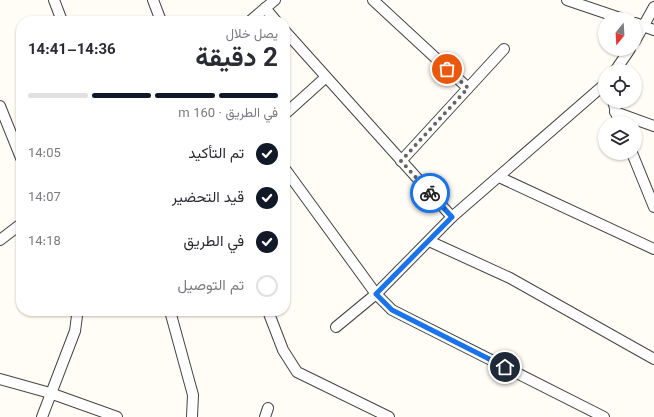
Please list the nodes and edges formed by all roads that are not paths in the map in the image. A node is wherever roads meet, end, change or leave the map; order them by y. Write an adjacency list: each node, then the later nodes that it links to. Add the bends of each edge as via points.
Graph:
1 (54, 0): 9 (street)
2 (153, 0): 10 (street)
3 (275, 0): 7 (street)
4 (373, 0): 17 (street)
5 (567, 0): 8 (street)
6 (654, 7): 13 (street)
7 (265, 8): 11 (street); 12 (street)
8 (602, 12)
9 (60, 16)
10 (159, 16)
11 (256, 16)
12 (272, 16)
13 (645, 27)
14 (290, 37): 16 (street)
15 (504, 49): 17 (street)
16 (325, 78): 21 (street); 27 (street)
17 (468, 88): 27 (street)
18 (598, 90): 29 (street)
19 (0, 106): 25 (street)
20 (614, 108): 22 (street)
21 (290, 110)
22 (615, 112): 23 (street); 24 (street)
23 (616, 116)
24 (654, 126)
25 (16, 146)
26 (635, 160): 30 (street)
27 (401, 161): 31 (street)
28 (290, 176): 36 (street)
29 (499, 177): 31 (street); 35 (street)
30 (654, 207)
31 (452, 217): 34 (street)
32 (16, 228): 33 (street)
33 (0, 240)
34 (429, 241): 36 (street); 41 (street, via 510,278)
35 (654, 249)
36 (376, 294): 40 (street); 48 (street, via 392,310)
37 (77, 316): 43 (street, via 75,330)
38 (171, 316): 46 (street, via 193,395)
39 (270, 316): 47 (street, via 283,350 297,372)
40 (336, 327)
41 (654, 359)
42 (0, 378): 43 (street)
43 (50, 393): 44 (street); 45 (street)
44 (42, 417)
45 (117, 417)
46 (192, 417)
47 (389, 417)
48 (604, 417)

